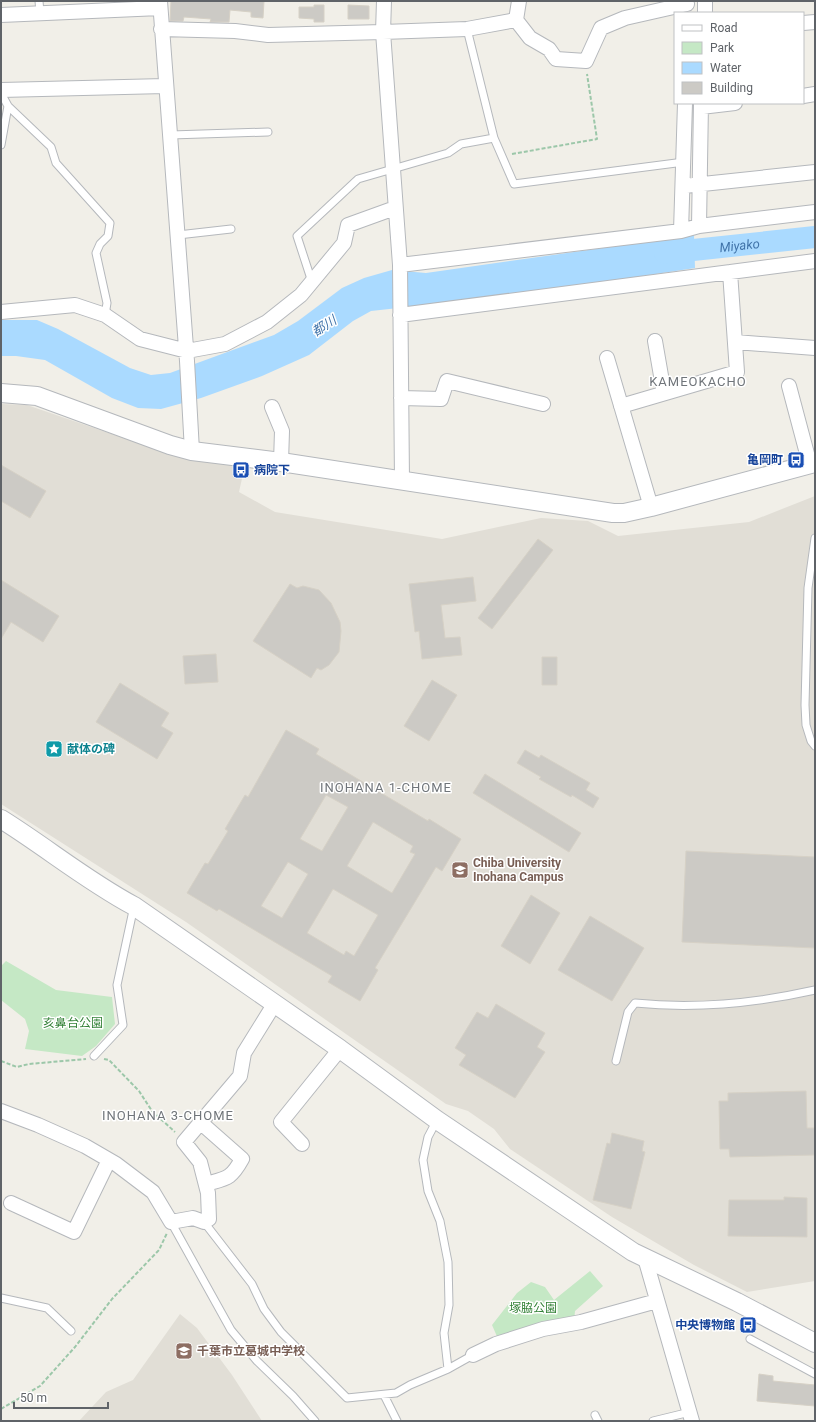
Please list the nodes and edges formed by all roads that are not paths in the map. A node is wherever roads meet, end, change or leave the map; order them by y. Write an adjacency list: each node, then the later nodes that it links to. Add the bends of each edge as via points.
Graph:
1 (384, 1): 14 (street)
2 (519, 1): 9 (street)
3 (705, 1): 7 (street)
4 (160, 5): 6 (street); 12 (street)
5 (687, 6): 9 (street, via 625,18 601,28 586,61 556,58 549,49 530,38)
6 (39, 7): 8 (street)
7 (705, 12)
8 (1, 15)
9 (516, 20): 13 (street)
10 (815, 22): 11 (street)
11 (804, 23)
12 (161, 29): 14 (street, via 235,31 268,35); 15 (street)
13 (467, 29): 14 (street); 25 (lane)
14 (383, 32): 28 (street)
15 (165, 86): 16 (street); 24 (street)
16 (1, 92): 22 (lane)
17 (815, 94): 18 (street)
18 (804, 96)
19 (685, 104): 27 (street)
20 (718, 104): 21 (street)
21 (701, 105): 30 (street)
22 (8, 106): 26 (lane); 43 (lane, via 51,147 56,164 110,224 108,236 96,253 107,303)
23 (268, 132): 24 (lane)
24 (171, 135): 37 (street)
25 (494, 138): 27 (lane, via 514,184); 28 (lane, via 461,144 448,153)
26 (1, 145)
27 (684, 162): 31 (street)
28 (392, 168): 32 (street); 41 (lane, via 358,179 297,236)
29 (815, 172): 30 (street)
30 (700, 184): 31 (street); 34 (street)
31 (684, 186): 36 (street)
32 (395, 208): 39 (street); 41 (street, via 348,225 344,243)
33 (815, 212): 34 (street)
34 (699, 226): 36 (street)
35 (231, 230): 37 (lane)
36 (681, 230): 39 (street)
37 (178, 235): 48 (street)
38 (815, 261): 40 (street)
39 (400, 265): 44 (street)
40 (730, 272): 44 (street); 46 (street)
41 (312, 283): 48 (street, via 267,322 225,344)
42 (1, 312): 43 (street, via 75,305)
43 (104, 315): 48 (street, via 140,339)
44 (400, 315): 53 (street)
45 (655, 341): 52 (street)
46 (734, 342): 47 (street); 52 (street, via 737,372)
47 (815, 348)
48 (187, 356): 57 (street)
49 (607, 358): 55 (street)
50 (789, 386): 59 (street)
51 (1, 393): 57 (street, via 37,396)
52 (664, 393): 55 (street)
53 (401, 398): 54 (street, via 441,399 447,381); 60 (street)
54 (543, 404)
55 (621, 406): 61 (street)
56 (272, 407): 58 (street, via 282,431)
57 (192, 451): 58 (street)
58 (281, 462): 60 (street)
59 (813, 464): 61 (street)
60 (402, 481): 61 (street, via 596,512 624,513)
61 (651, 507)
62 (815, 538): 63 (lane, via 808,588 804,705 806,725)
63 (815, 746)
64 (1, 819): 65 (street)
65 (134, 906): 67 (street); 69 (lane, via 117,985 123,1025)
66 (815, 990): 70 (lane, via 752,1002 667,1007 635,1003 628,1012)
67 (275, 1003): 68 (street); 73 (street, via 244,1053 240,1076)
68 (340, 1049): 72 (street); 74 (street, via 280,1122)
69 (94, 1056)
70 (616, 1061)
71 (1, 1111): 75 (street, via 58,1134)
72 (437, 1120): 80 (street); 87 (lane, via 428,1137 423,1160 428,1191 440,1222 448,1262 449,1305 444,1333)
73 (200, 1122): 76 (street, via 184,1142 200,1162); 76 (street, via 242,1159 234,1174)
74 (302, 1144)
75 (109, 1160): 77 (street, via 74,1232); 78 (street, via 153,1192)
76 (206, 1184): 79 (street, via 209,1220)
77 (12, 1203)
78 (171, 1222): 79 (street, via 193,1218); 91 (lane, via 231,1330 256,1361)
79 (204, 1222): 89 (lane, via 252,1284 264,1309 281,1332 330,1382 347,1398)
80 (645, 1258): 82 (street); 85 (street, via 737,1302)
81 (1, 1298): 83 (lane, via 47,1308)
82 (657, 1301): 86 (street, via 581,1322 543,1329 496,1344); 90 (street)
83 (71, 1331)
84 (750, 1340): 88 (lane)
85 (815, 1344)
86 (473, 1355): 87 (lane)
87 (448, 1369): 89 (lane, via 396,1393)
88 (815, 1374)
89 (384, 1395): 92 (lane)
90 (691, 1417): 93 (lane)
91 (316, 1421)
92 (397, 1421)
93 (653, 1421)

